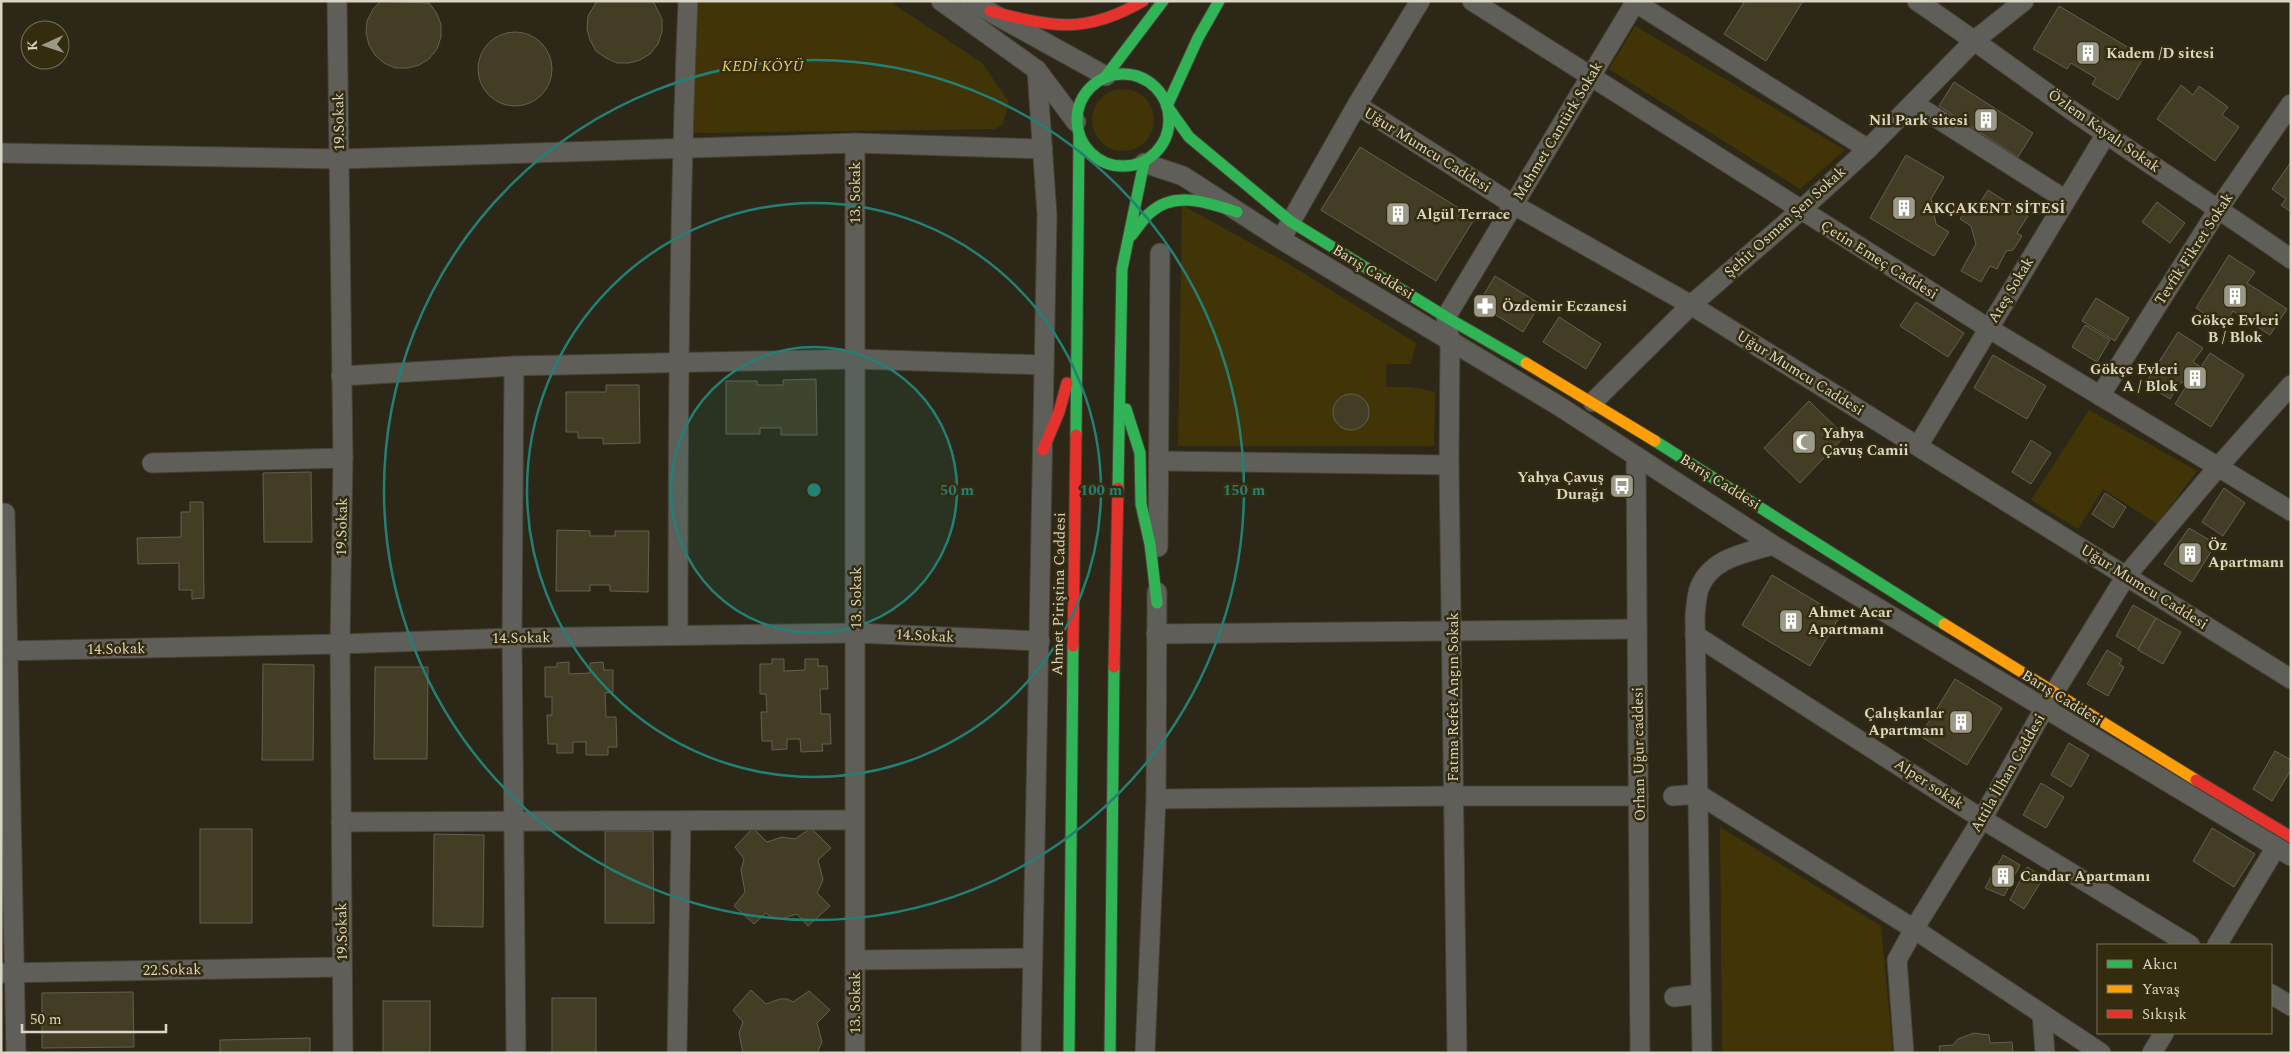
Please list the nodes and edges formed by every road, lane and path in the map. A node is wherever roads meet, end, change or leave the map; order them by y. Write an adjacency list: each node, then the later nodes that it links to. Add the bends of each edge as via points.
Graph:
1 (337, 1): 29 (street, 19.Sokak)
2 (688, 1): 25 (street)
3 (941, 1): 15 (street)
4 (970, 1): 13 (street)
5 (1143, 1): 13 (street, via 1102,21 1075,26 1044,25)
6 (1163, 1): 16 (street)
7 (1420, 1): 20 (street)
8 (1472, 1): 17 (street, Çetin Emeç Caddesi)
9 (1917, 1): 14 (street, Özlem Kayalı Sokak)
10 (2024, 1): 14 (street, Şehit Osman Şen Sokak)
11 (1634, 2): 17 (street, Mehmet Cantürk Sokak); 26 (street)
12 (1219, 3): 21 (street, via 1198,38)
13 (990, 11): 16 (street)
14 (1975, 40): 18 (street, Şehit Osman Şen Sokak); 23 (street, Özlem Kayalı Sokak)
15 (1037, 70): 22 (street); 27 (street)
16 (1106, 76): 21 (street, via 1121,73 1143,78 1161,93); 22 (street, via 1084,94 1078,108)
17 (1590, 76): 32 (street, Mehmet Cantürk Sokak); 34 (street, Çetin Emeç Caddesi)
18 (1913, 103): 26 (street, Şehit Osman Şen Sokak); 31 (street)
19 (2291, 104): 33 (street, Tevfik Fikret Sokak)
20 (1357, 105): 32 (street, Uğur Mumcu Caddesi); 36 (street)
21 (1167, 106): 30 (street, via 1170,121 1167,135 1160,148); 36 (street, Barış Caddesi, via 1188,137)
22 (1077, 129): 30 (street, via 1086,149 1096,159 1123,167); 45 (street, Ahmet Piriştina Caddesi)
23 (2106, 134): 31 (street, Ateş Sokak); 33 (street, Özlem Kayalı Sokak)
24 (855, 143): 25 (street); 27 (street); 46 (street, 13. Sokak)
25 (682, 148): 29 (street); 47 (street)
26 (1868, 148): 34 (street, Şehit Osman Şen Sokak)
27 (1043, 150): 48 (street, via 1046,215)
28 (1, 153): 29 (street)
29 (340, 159): 50 (street, 19.Sokak)
30 (1144, 163): 35 (street, Barış Caddesi, via 1182,176); 38 (street)
31 (2066, 200): 43 (street, Ateş Sokak)
32 (1514, 204): 41 (street, Uğur Mumcu Caddesi); 42 (street, Mehmet Cantürk Sokak)
33 (2219, 208): 40 (street, Özlem Kayalı Sokak); 53 (street, Tevfik Fikret Sokak)
34 (1801, 210): 41 (street, Şehit Osman Şen Sokak); 43 (street, Çetin Emeç Caddesi)
35 (1237, 212): 37 (street, Barış Caddesi); 38 (street, via 1199,200 1177,199 1153,210)
36 (1290, 221): 37 (street); 42 (street, Barış Caddesi)
37 (1282, 240): 44 (street, Barış Caddesi)
38 (1128, 241): 52 (street, via 1122,269)
39 (1160, 253): 60 (street)
40 (2291, 259)
41 (1692, 304): 54 (street, Şehit Osman Şen Sokak); 56 (street, Uğur Mumcu Caddesi)
42 (1446, 317): 44 (street); 54 (street, Barış Caddesi)
43 (1988, 328): 53 (street, Çetin Emeç Caddesi); 56 (street, Ateş Sokak)
44 (1450, 341): 58 (street, Barış Caddesi); 62 (street, Fatma Refet Angın Sokak)
45 (1077, 351): 57 (street, via 1059,412); 111 (street, Ahmet Piriştina Caddesi)
46 (856, 359): 47 (street); 48 (street); 71 (street, 13. Sokak)
47 (678, 363): 49 (street); 73 (street)
48 (1044, 365): 57 (street)
49 (514, 366): 50 (street); 75 (street)
50 (341, 376): 59 (street, 19.Sokak)
51 (2291, 385): 55 (street, Attila İlhan Caddesi)
52 (1120, 388): 68 (street, via 1140,453 1141,504 1150,544); 112 (street)
53 (2100, 396): 63 (street, Çetin Emeç Caddesi)
54 (1593, 402): 80 (street, Barış Caddesi)
55 (2284, 405): 63 (street, Attila İlhan Caddesi)
56 (1918, 446): 67 (street, Uğur Mumcu Caddesi)
57 (1043, 450): 76 (street)
58 (1636, 456): 66 (street, Barış Caddesi); 69 (street, Orhan Uğur caddesi)
59 (342, 458): 61 (street); 77 (street, 19.Sokak)
60 (1160, 461): 62 (street); 68 (street)
61 (152, 464)
62 (1449, 466): 70 (street, Fatma Refet Angın Sokak)
63 (2218, 467): 64 (street, Çetin Emeç Caddesi); 67 (street, Attila İlhan Caddesi)
64 (2291, 511)
65 (5, 512): 78 (street)
66 (1773, 545): 74 (street, via 1713,567 1699,589); 80 (street, Barış Caddesi)
67 (2126, 576): 79 (street, Uğur Mumcu Caddesi); 80 (street, Attila İlhan Caddesi)
68 (1157, 603): 72 (street)
69 (1637, 628): 70 (street); 83 (street, Orhan Uğur caddesi)
70 (1452, 629): 72 (street); 82 (street, Fatma Refet Angın Sokak)
71 (856, 632): 73 (street, 14.Sokak); 76 (street, 14.Sokak); 87 (street, 13. Sokak)
72 (1156, 634): 85 (street)
73 (678, 635): 75 (street, 14.Sokak)
74 (1695, 635): 81 (street); 86 (street, Alper sokak)
75 (512, 638): 77 (street, 14.Sokak); 90 (street)
76 (1040, 641): 95 (street)
77 (340, 644): 78 (street, 14.Sokak); 88 (street, 19.Sokak)
78 (4, 651): 98 (street)
79 (2291, 679)
80 (2049, 702): 86 (street, Attila İlhan Caddesi); 91 (street, Barış Caddesi)
81 (1698, 794): 84 (street); 92 (street); 99 (street)
82 (1454, 796): 83 (street); 85 (street); 114 (street, Fatma Refet Angın Sokak)
83 (1640, 796): 115 (street, Orhan Uğur caddesi)
84 (1673, 796)
85 (1156, 799): 113 (street)
86 (1982, 819): 92 (street, Attila İlhan Caddesi); 93 (street, Alper sokak)
87 (854, 820): 89 (street); 96 (street, 13. Sokak)
88 (341, 822): 90 (street); 97 (street, 19.Sokak)
89 (681, 822): 90 (street); 108 (street)
90 (514, 823): 107 (street)
91 (2286, 847): 94 (street)
92 (1914, 929): 103 (street); 117 (street, Attila İlhan Caddesi, via 1897,960)
93 (2188, 944)
94 (2218, 944)
95 (1032, 958): 96 (street); 110 (street)
96 (855, 960): 109 (street, 13. Sokak)
97 (342, 967): 98 (street, 22.Sokak); 106 (street, 19.Sokak)
98 (8, 972): 105 (street)
99 (1701, 994): 101 (street); 116 (street)
100 (2272, 995): 102 (street)
101 (1674, 997)
102 (2291, 1006)
103 (2042, 1014): 118 (street); 119 (street)
104 (2163, 1034): 120 (street)
105 (16, 1053)
106 (343, 1053)
107 (516, 1053)
108 (677, 1053)
109 (855, 1053)
110 (1031, 1053)
111 (1069, 1053)
112 (1110, 1053)
113 (1145, 1053)
114 (1457, 1053)
115 (1640, 1053)
116 (1702, 1053)
117 (1904, 1053)
118 (2045, 1053)
119 (2101, 1053)
120 (2152, 1053)

